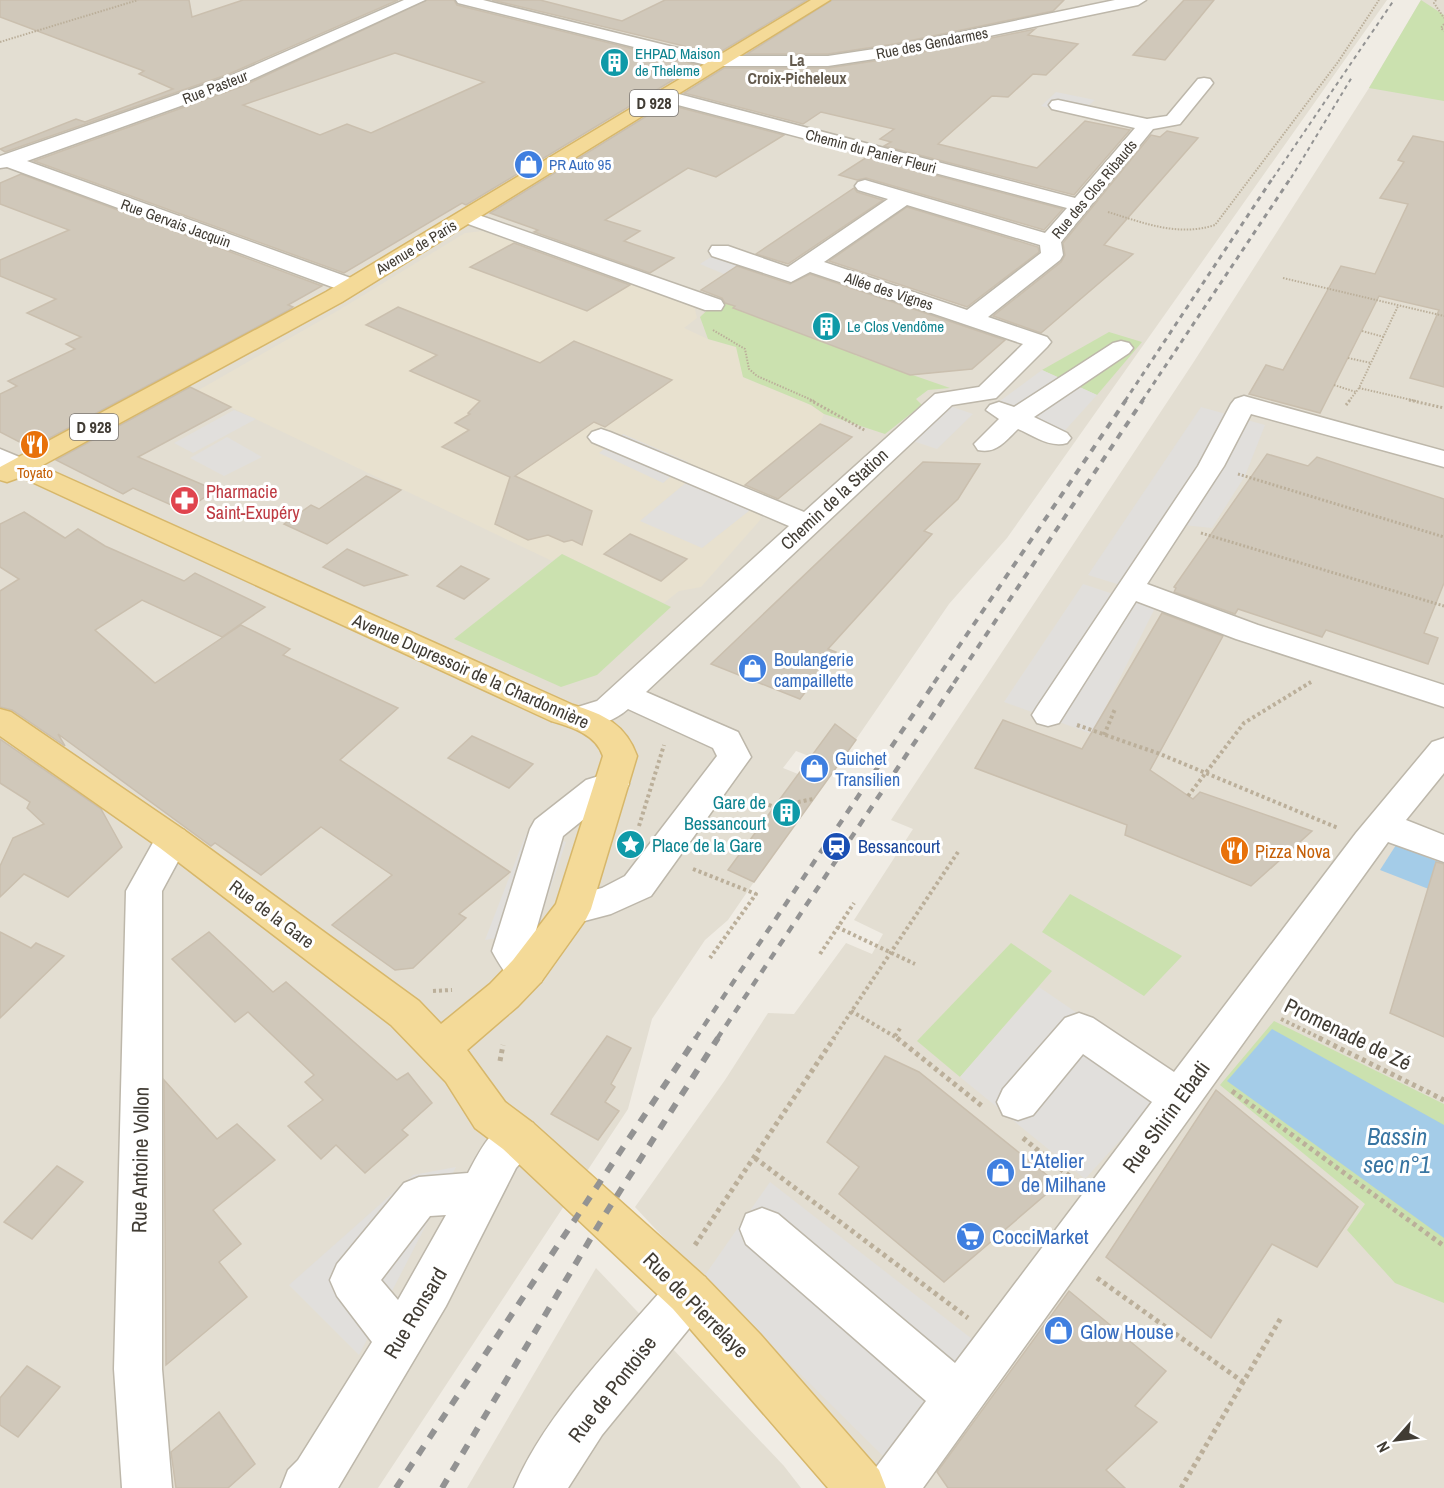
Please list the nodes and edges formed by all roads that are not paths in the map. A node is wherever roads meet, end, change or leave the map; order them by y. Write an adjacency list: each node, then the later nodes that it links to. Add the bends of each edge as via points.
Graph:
1 (417, 0): 10 (street, Rue Pasteur, via 236,80)
2 (464, 0): 5 (street, Rue des Gendarmes)
3 (822, 0): 5 (main road, Avenue de Paris / D 928)
4 (1138, 0): 5 (street, Rue des Gendarmes, via 849,59)
5 (723, 61): 7 (main road, Avenue de Paris / D 928)
6 (1204, 83): 9 (street, Rue des Clos Ribauds, via 1173,120)
7 (664, 96): 13 (street, Chemin du Panier Fleuri); 14 (main road, Avenue de Paris / D 928)
8 (1058, 105): 9 (street, Rue des Clos Ribauds)
9 (1147, 124): 13 (street, Rue des Clos Ribauds)
10 (4, 161): 18 (street, Rue Gervais Jacquin)
11 (865, 186): 12 (street)
12 (903, 198): 15 (street); 17 (street, Allée des Vignes)
13 (1078, 205): 15 (street, Rue des Clos Ribauds)
14 (467, 217): 18 (main road, Avenue de Paris / D 928); 19 (street)
15 (1050, 241): 20 (street, Rue des Clos Ribauds, via 1052,255)
16 (720, 251): 17 (street, Allée des Vignes, via 790,275)
17 (807, 264): 20 (street, Allée des Vignes)
18 (351, 286): 28 (main road, Avenue de Paris / D 928)
19 (710, 303)
20 (972, 318): 22 (street, via 1039,342 987,393)
21 (1121, 348): 23 (street)
22 (946, 396): 23 (street); 29 (street, Chemin de la Station)
23 (1016, 417): 25 (street); 26 (street)
24 (601, 437): 29 (street)
25 (1058, 438)
26 (987, 444)
27 (1444, 459): 30 (street, via 1244,404 1211,466)
28 (7, 467): 34 (main road, Avenue Dupressoir de la Chardonnière)
29 (808, 524): 31 (street, Chemin de la Station)
30 (1130, 588): 32 (street, via 1247,632); 33 (street)
31 (622, 696): 34 (street, Chemin de la Station, via 608,709); 41 (street, via 726,740 734,757 638,886 611,900)
32 (1444, 696)
33 (1048, 716)
34 (579, 718): 37 (main road, Avenue Dupressoir de la Chardonnière, via 600,727 617,742 620,756)
35 (0, 720): 39 (main road, Rue de la Gare)
36 (1444, 750): 38 (street, Rue Shirin Ebadi)
37 (612, 784): 41 (main road, Avenue Dupressoir de la Chardonnière); 42 (street, via 598,789 547,829 511,951)
38 (1381, 825): 40 (street); 44 (street, Rue Shirin Ebadi)
39 (172, 839): 43 (main road, Rue de la Gare, via 405,1013); 52 (street, Rue Antoine Vollon, via 144,891 138,1369)
40 (1444, 849)
41 (573, 909): 42 (main road, Avenue Dupressoir de la Chardonnière)
42 (527, 971): 43 (main road, Avenue Dupressoir de la Chardonnière)
43 (440, 1047): 46 (main road, Rue de la Gare, via 490,1115)
44 (1191, 1083): 45 (street, via 1079,1030); 51 (street, Rue Shirin Ebadi)
45 (1018, 1102)
46 (518, 1136): 47 (street, Rue Ronsard, via 501,1154); 49 (main road, Rue de Pierrelaye)
47 (483, 1192): 50 (street, Rue Ronsard); 50 (street, via 419,1197 353,1280)
48 (762, 1229): 51 (street)
49 (680, 1285): 54 (street, Rue de Pontoise); 55 (main road, Rue de Pierrelaye, via 743,1351)
50 (399, 1339): 53 (street, Rue Ronsard, via 316,1478)
51 (959, 1398): 56 (street, Rue Shirin Ebadi)
52 (147, 1488)
53 (306, 1488)
54 (539, 1488)
55 (861, 1488)
56 (892, 1488)

